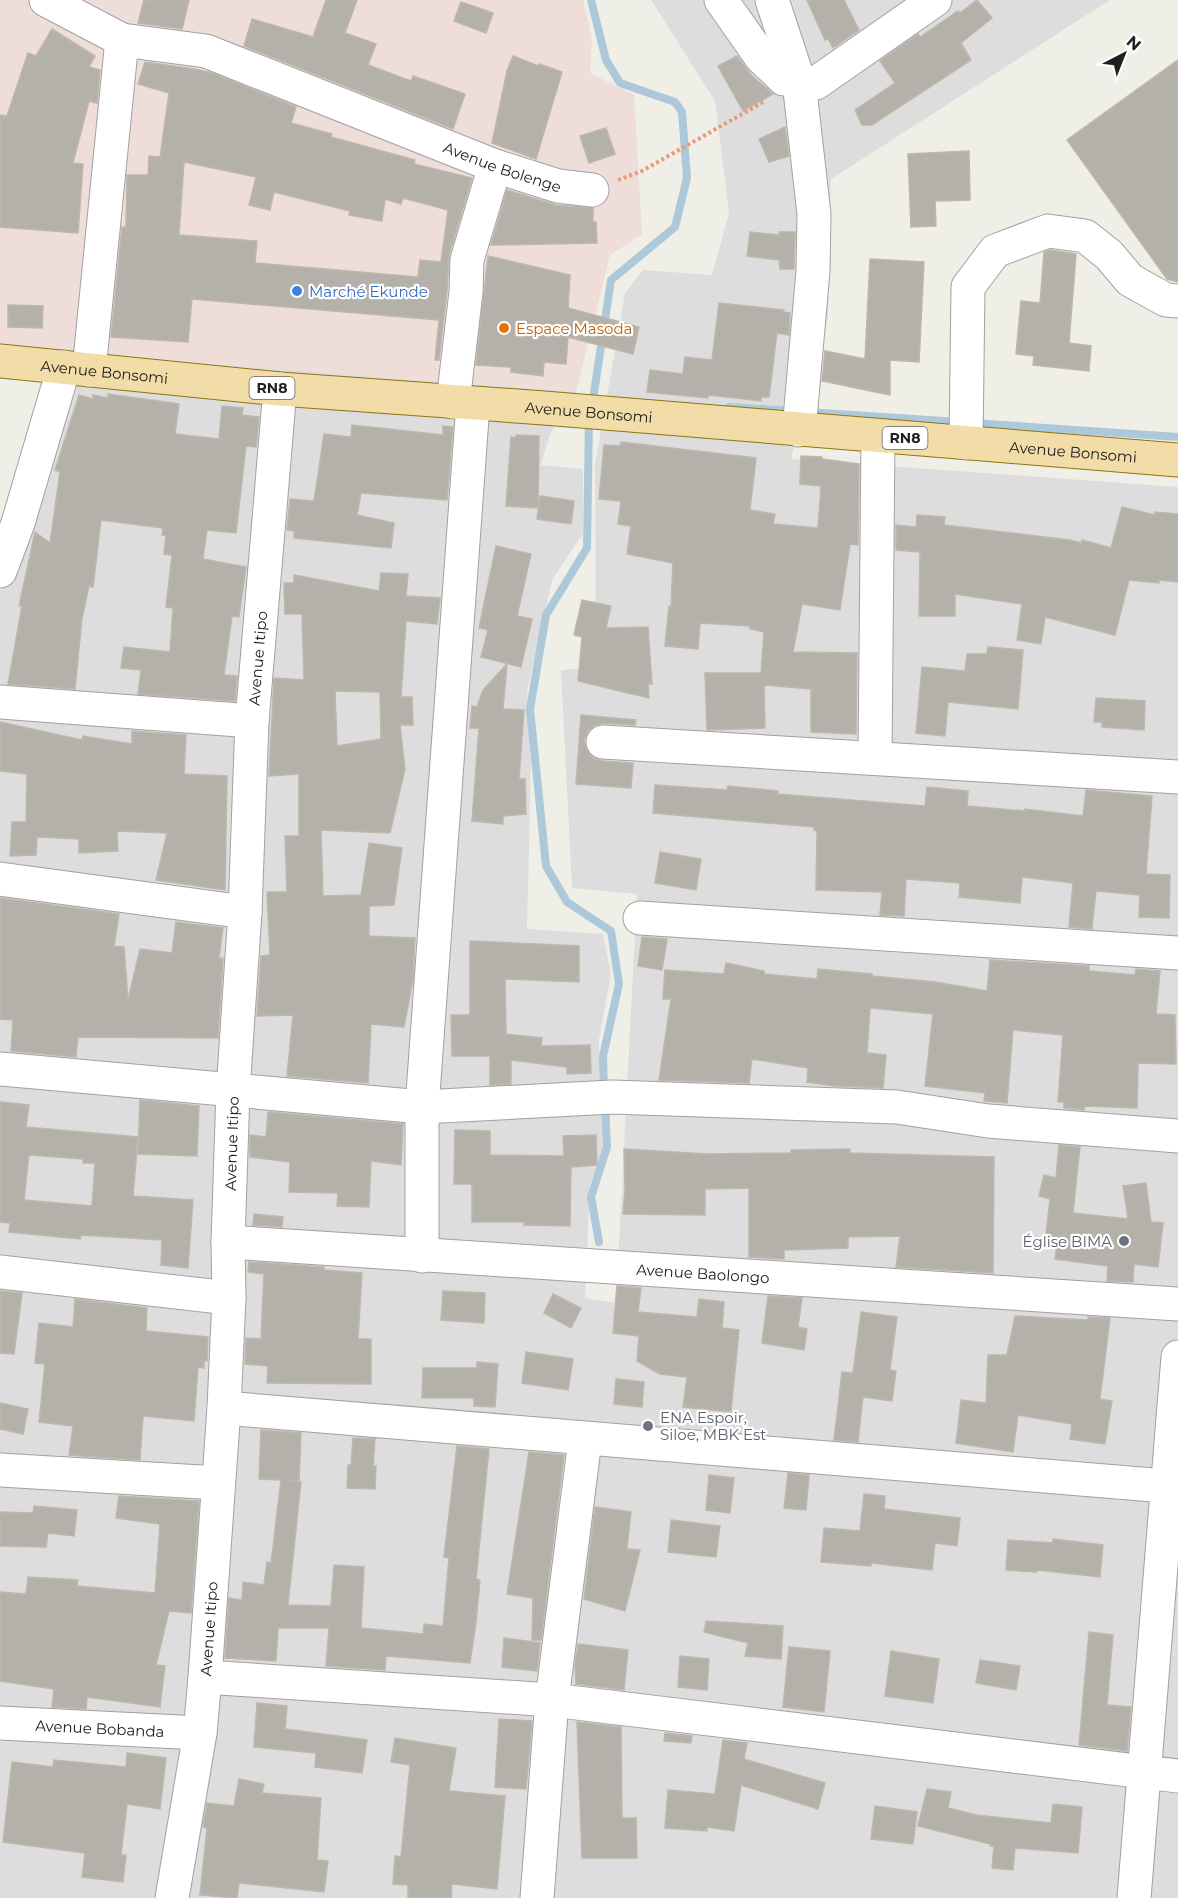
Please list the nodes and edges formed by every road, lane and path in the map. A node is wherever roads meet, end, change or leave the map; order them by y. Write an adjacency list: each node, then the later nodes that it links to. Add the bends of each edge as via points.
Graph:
1 (47, 0): 5 (street, Avenue Bolenge)
2 (721, 0): 6 (street, via 761,57 784,79)
3 (772, 0): 6 (street)
4 (935, 0): 6 (street, via 816,82)
5 (122, 40): 7 (street, Avenue Bolenge, via 206,51); 11 (street)
6 (800, 82): 8 (path, via 642,171); 14 (street, via 814,214)
7 (495, 166): 8 (street, Avenue Bolenge, via 558,186); 13 (street, via 467,260)
8 (592, 190)
9 (1178, 301): 16 (street, via 1166,300 1130,280 1085,236 1048,231 995,250 968,287)
10 (0, 361): 11 (main road, Avenue Bonsomi / RN8)
11 (77, 368): 12 (main road, Avenue Bonsomi / RN8); 18 (street)
12 (280, 389): 13 (main road, Avenue Bonsomi / RN8); 20 (street, Avenue Itipo)
13 (463, 403): 14 (main road, Avenue Bonsomi / RN8); 30 (street)
14 (799, 430): 15 (main road, Avenue Bonsomi / RN8)
15 (878, 436): 16 (main road, Avenue Bonsomi / RN8); 22 (street)
16 (966, 443): 17 (main road, Avenue Bonsomi / RN8)
17 (1178, 460)
18 (0, 571)
19 (0, 702): 20 (street)
20 (252, 721): 25 (street, Avenue Itipo)
21 (603, 742): 22 (street)
22 (875, 758): 23 (street)
23 (1178, 777)
24 (0, 879): 25 (street)
25 (245, 912): 29 (street, Avenue Itipo)
26 (640, 918): 27 (street)
27 (1178, 953)
28 (0, 1069): 29 (street)
29 (233, 1091): 30 (street); 32 (street, Avenue Itipo)
30 (422, 1107): 31 (street, via 612,1097 897,1107 988,1121); 33 (street)
31 (1178, 1136)
32 (228, 1242): 33 (street, Avenue Baolongo); 35 (street, Avenue Itipo)
33 (422, 1256): 36 (street, Avenue Baolongo)
34 (0, 1272): 35 (street)
35 (229, 1298): 38 (street, Avenue Itipo)
36 (1178, 1305)
37 (1178, 1357): 42 (street)
38 (224, 1408): 39 (street); 41 (street, Avenue Itipo)
39 (585, 1440): 42 (street); 44 (street)
40 (0, 1470): 41 (street)
41 (218, 1483): 43 (street, Avenue Itipo)
42 (1173, 1487): 47 (street)
43 (205, 1677): 44 (street); 46 (street, Avenue Itipo)
44 (552, 1700): 47 (street); 50 (street)
45 (0, 1723): 46 (street, Avenue Bobanda)
46 (200, 1733): 49 (street, Avenue Itipo)
47 (1145, 1772): 48 (street); 51 (street)
48 (1178, 1776)
49 (171, 1898)
50 (537, 1898)
51 (1134, 1898)

